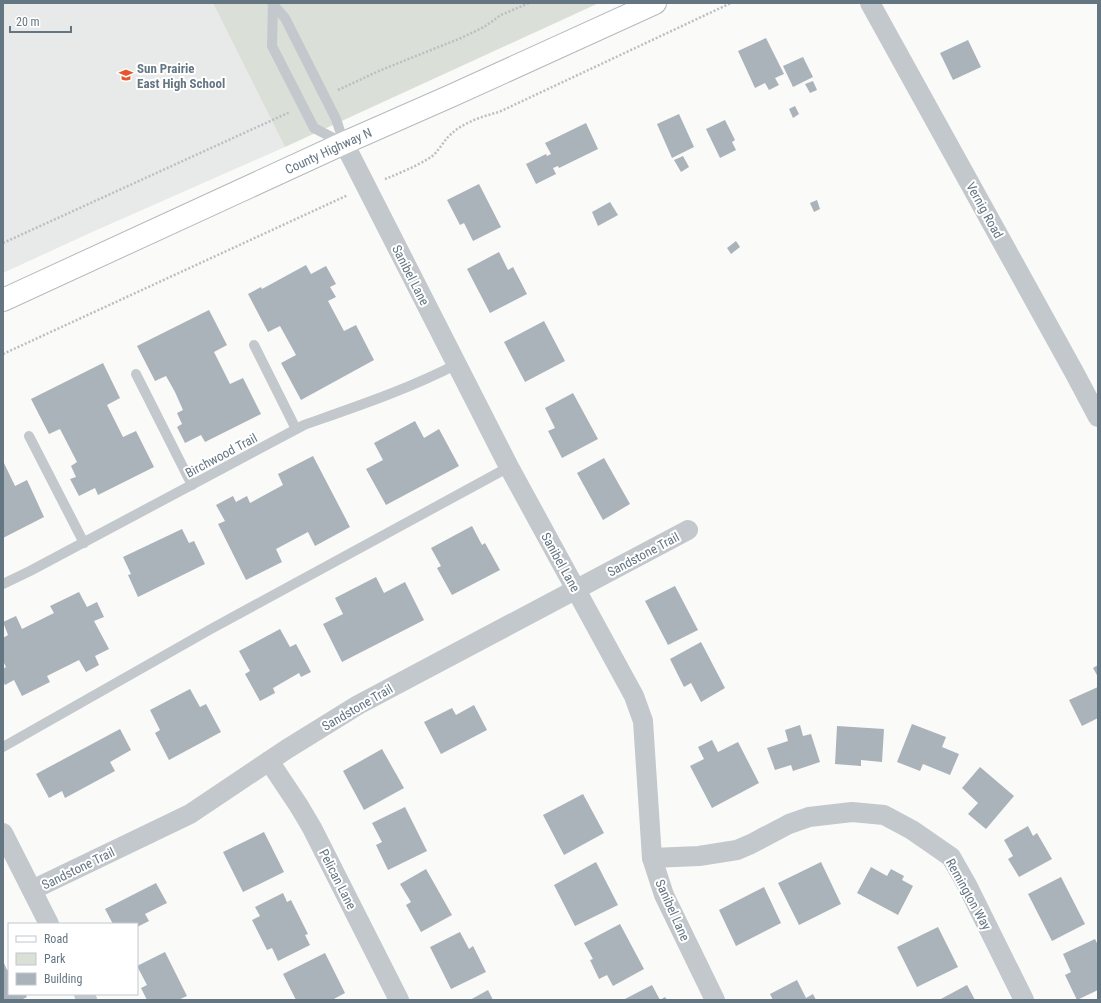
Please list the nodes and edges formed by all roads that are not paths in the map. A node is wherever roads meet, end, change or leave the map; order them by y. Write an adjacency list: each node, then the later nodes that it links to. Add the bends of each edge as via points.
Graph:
1 (655, 3): 4 (main road, County Highway N)
2 (870, 3): 9 (street, Vernig Road)
3 (272, 4): 4 (lane, via 285,18 336,119); 4 (lane, via 272,46 314,128)
4 (344, 143): 5 (main road, County Highway N); 7 (street, Sanibel Lane)
5 (3, 300)
6 (254, 345): 10 (lane)
7 (457, 364): 10 (lane, Birchwood Trail); 12 (street, Sanibel Lane)
8 (136, 374): 13 (lane)
9 (1098, 417)
10 (296, 429): 13 (lane, Birchwood Trail)
11 (28, 436): 15 (lane)
12 (509, 467): 17 (street, Sanibel Lane); 18 (lane, via 218,625)
13 (192, 485): 15 (lane, Birchwood Trail)
14 (688, 530): 17 (street, Sandstone Trail)
15 (84, 542): 16 (lane, Birchwood Trail)
16 (3, 584)
17 (576, 590): 19 (street, Sandstone Trail, via 358,705); 21 (street, Sanibel Lane, via 634,696 643,721)
18 (3, 747)
19 (269, 761): 22 (street, Sandstone Trail, via 190,814); 24 (street, Pelican Lane, via 312,828)
20 (3, 833): 22 (street)
21 (652, 858): 25 (street, Sanibel Lane, via 664,895); 26 (street, Remington Way, via 699,856 737,850 789,824 816,816 852,812 884,815 912,830 951,857)
22 (32, 890): 23 (street)
23 (48, 923)
24 (399, 1000)
25 (715, 1000)
26 (1024, 1000)

